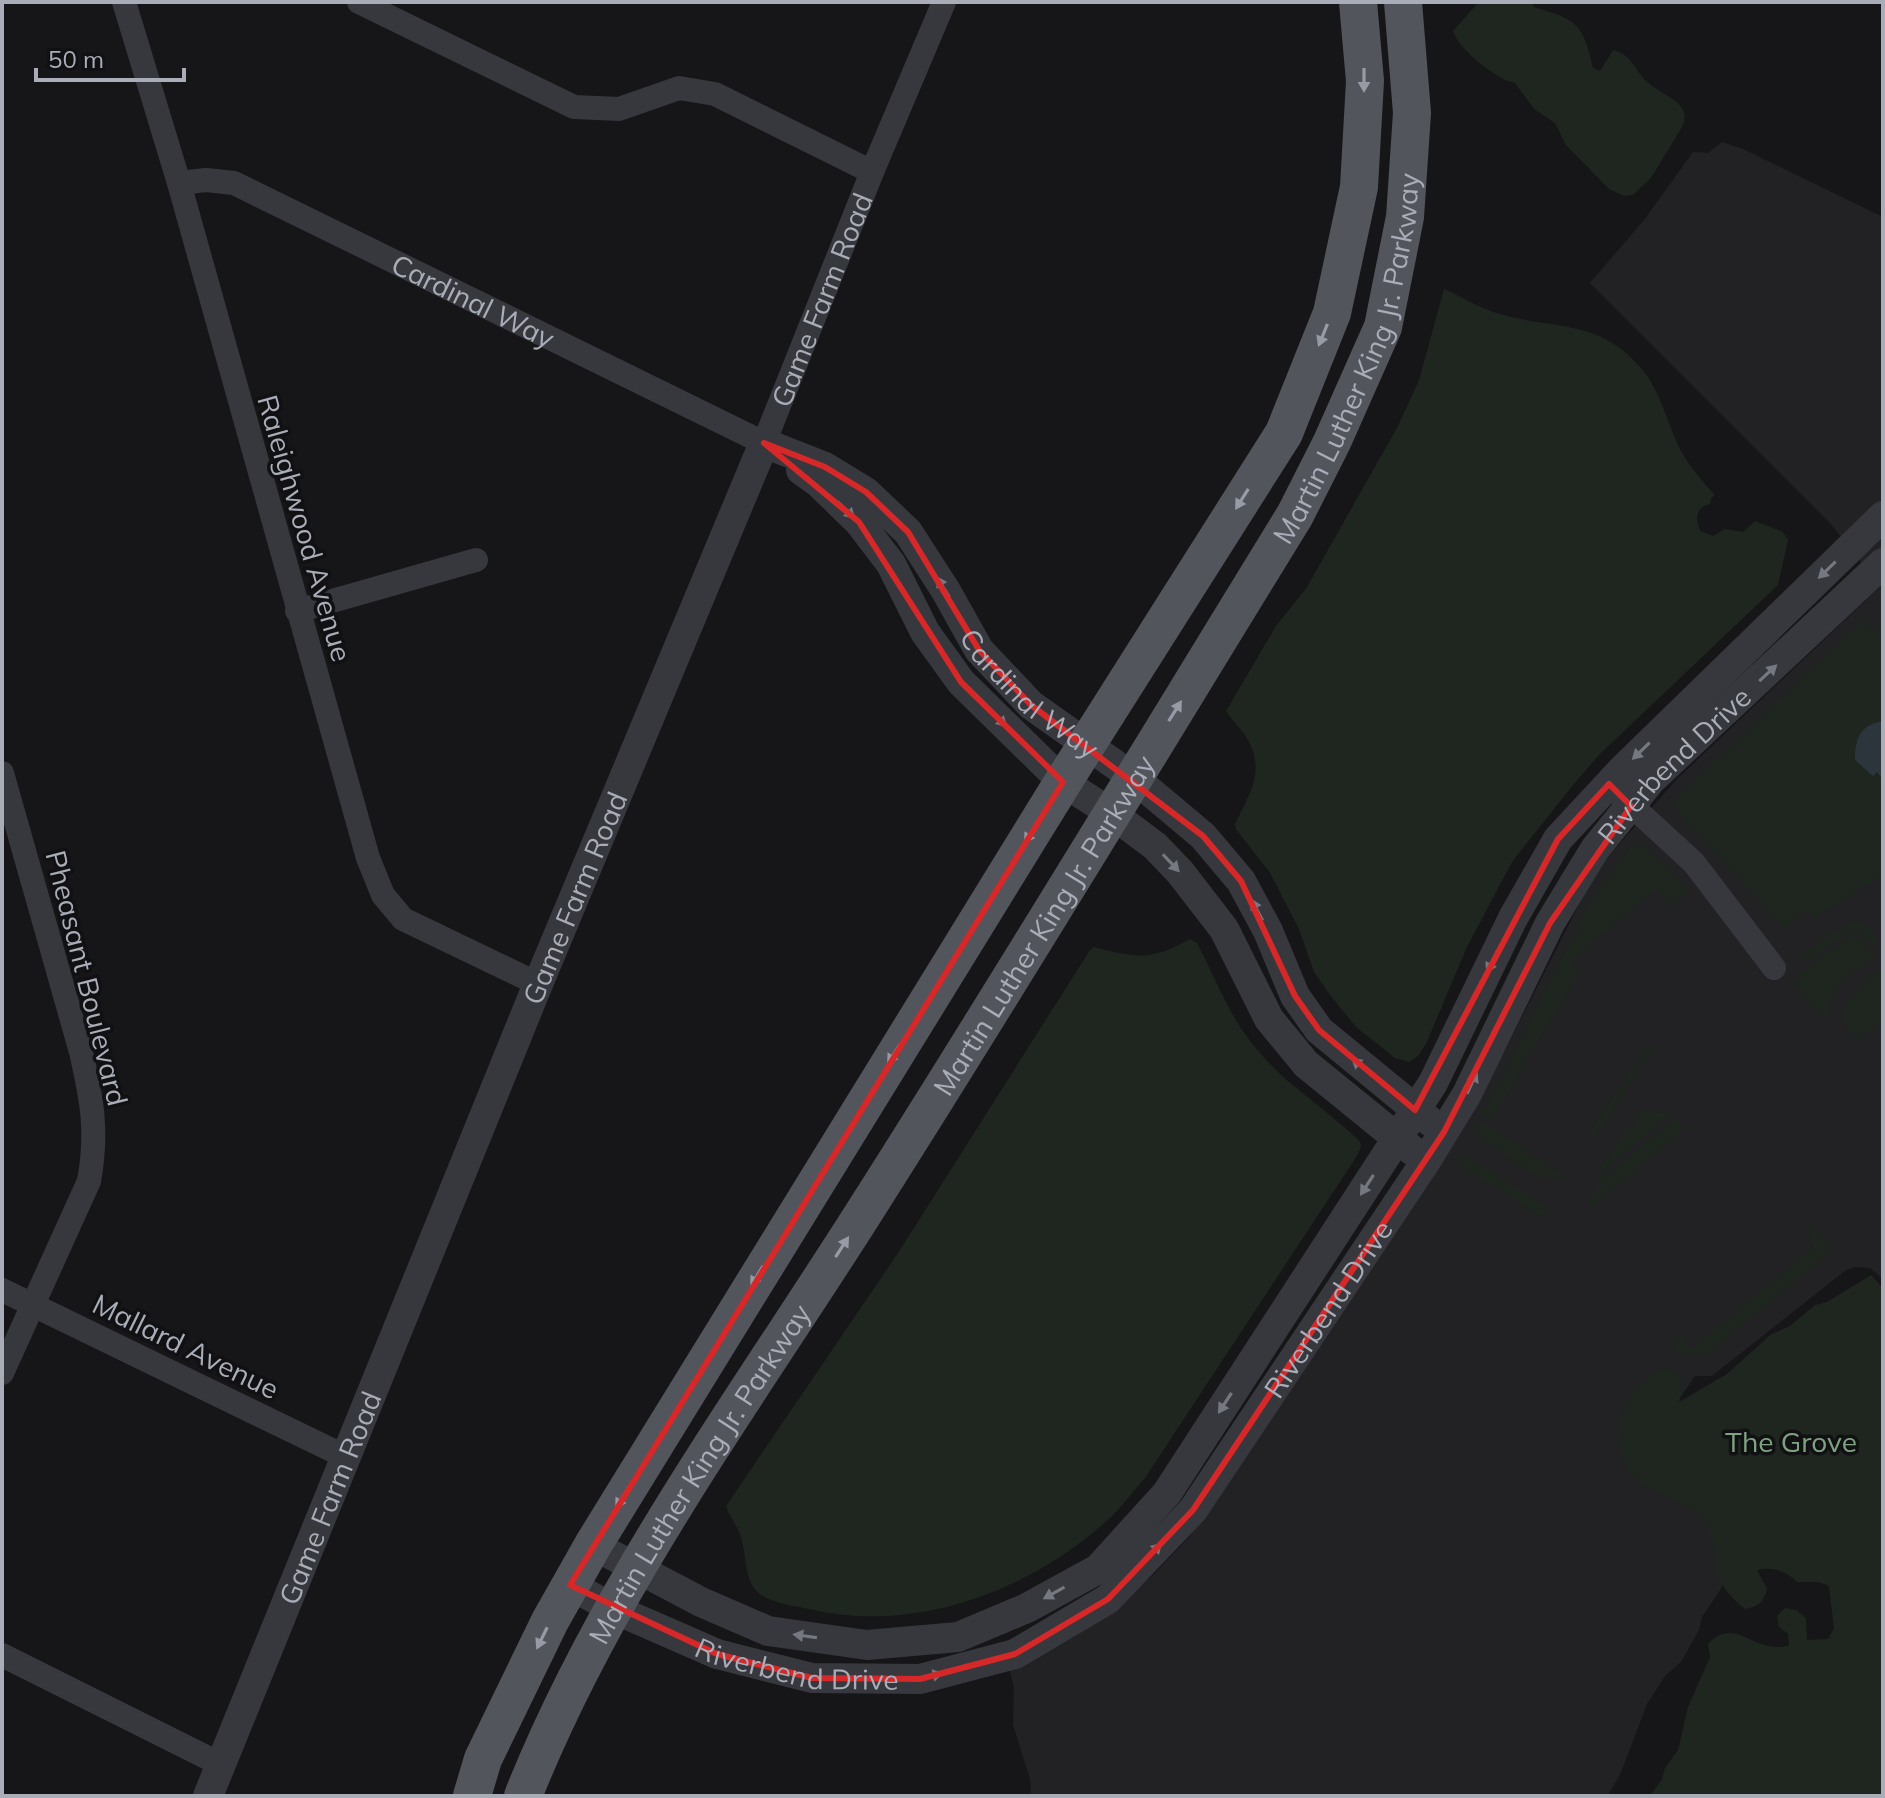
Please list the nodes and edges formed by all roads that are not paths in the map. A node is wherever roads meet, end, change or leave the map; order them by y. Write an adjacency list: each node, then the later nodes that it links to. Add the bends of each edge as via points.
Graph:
1 (124, 2): 7 (street, Raleighwood Avenue)
2 (359, 2): 6 (street, via 574,107 619,109 679,88 715,94)
3 (1358, 2): 13 (main road, Martin Luther King Jr. Parkway, one-way to 13, via 1365,81 1359,187 1332,313 1284,433)
4 (1403, 2): 15 (main road, Martin Luther King Jr. Parkway, one-way to 4, via 1295,515 1383,327 1405,217 1412,113)
5 (941, 3): 6 (street, Game Farm Road)
6 (872, 172): 8 (street, Game Farm Road)
7 (179, 183): 8 (street, Cardinal Way, via 234,183); 12 (street, Raleighwood Avenue)
8 (764, 443): 13 (street, Cardinal Way, one-way to 8, via 1031,705 979,650 908,532 866,492 825,467); 16 (street, Cardinal Way, one-way to 16, via 819,483 859,522 891,564 925,632 961,682); 21 (street, Game Farm Road)
9 (1883, 516): 17 (street, Riverbend Drive, one-way to 17)
10 (476, 560): 12 (street)
11 (1883, 563): 18 (street, Riverbend Drive, one-way to 11, via 1651,780)
12 (297, 611): 21 (street, Raleighwood Avenue, via 383,895 403,919)
13 (1087, 743): 15 (street, Cardinal Way); 16 (main road, Martin Luther King Jr. Parkway)
14 (2, 773): 27 (street, Pheasant Boulevard, via 81,1052 95,1146 89,1181)
15 (1134, 778): 19 (main road, Martin Luther King Jr. Parkway); 22 (street, Cardinal Way, one-way to 15, via 1319,1030 1295,996 1241,881 1203,836)
16 (1063, 782): 19 (street, Cardinal Way); 30 (main road, Martin Luther King Jr. Parkway, one-way to 30)
17 (1609, 784): 18 (street); 22 (street, Riverbend Drive, one-way to 22, via 1558,839)
18 (1631, 806): 20 (street, via 1694,863); 23 (street, Riverbend Drive, one-way to 18, via 1550,923 1595,849)
19 (1111, 813): 24 (street, Cardinal Way, one-way to 24, via 1180,872 1224,929 1269,1019 1306,1064); 31 (main road, Martin Luther King Jr. Parkway, one-way to 19, via 870,1204)
20 (1774, 968)
21 (538, 984): 29 (street, Game Farm Road)
22 (1415, 1110): 23 (street, Cardinal Way); 24 (street, Riverbend Drive)
23 (1444, 1132): 25 (street, Riverbend Drive)
24 (1397, 1139): 25 (street, Cardinal Way); 31 (street, Riverbend Drive, one-way to 31, via 1167,1493 1098,1569 1027,1608 958,1637 867,1645 768,1631)
25 (1426, 1161): 33 (street, Riverbend Drive, one-way to 25, via 717,1654 812,1678 920,1679 1015,1654 1108,1599 1193,1510)
26 (2, 1290): 27 (street, Mallard Avenue)
27 (34, 1305): 28 (street, Pheasant Boulevard); 29 (street, Mallard Avenue)
28 (2, 1373)
29 (344, 1456): 35 (street, Game Farm Road)
30 (593, 1545): 31 (street, Riverbend Drive); 32 (main road, Martin Luther King Jr. Parkway)
31 (636, 1568): 33 (main road, Martin Luther King Jr. Parkway)
32 (570, 1585): 33 (street, Riverbend Drive); 37 (main road, Martin Luther King Jr. Parkway, one-way to 37, via 483,1759)
33 (614, 1609): 38 (main road, Martin Luther King Jr. Parkway, via 549,1731)
34 (2, 1655): 35 (street)
35 (220, 1764): 36 (street, Game Farm Road)
36 (208, 1796)
37 (472, 1796)
38 (523, 1796)

